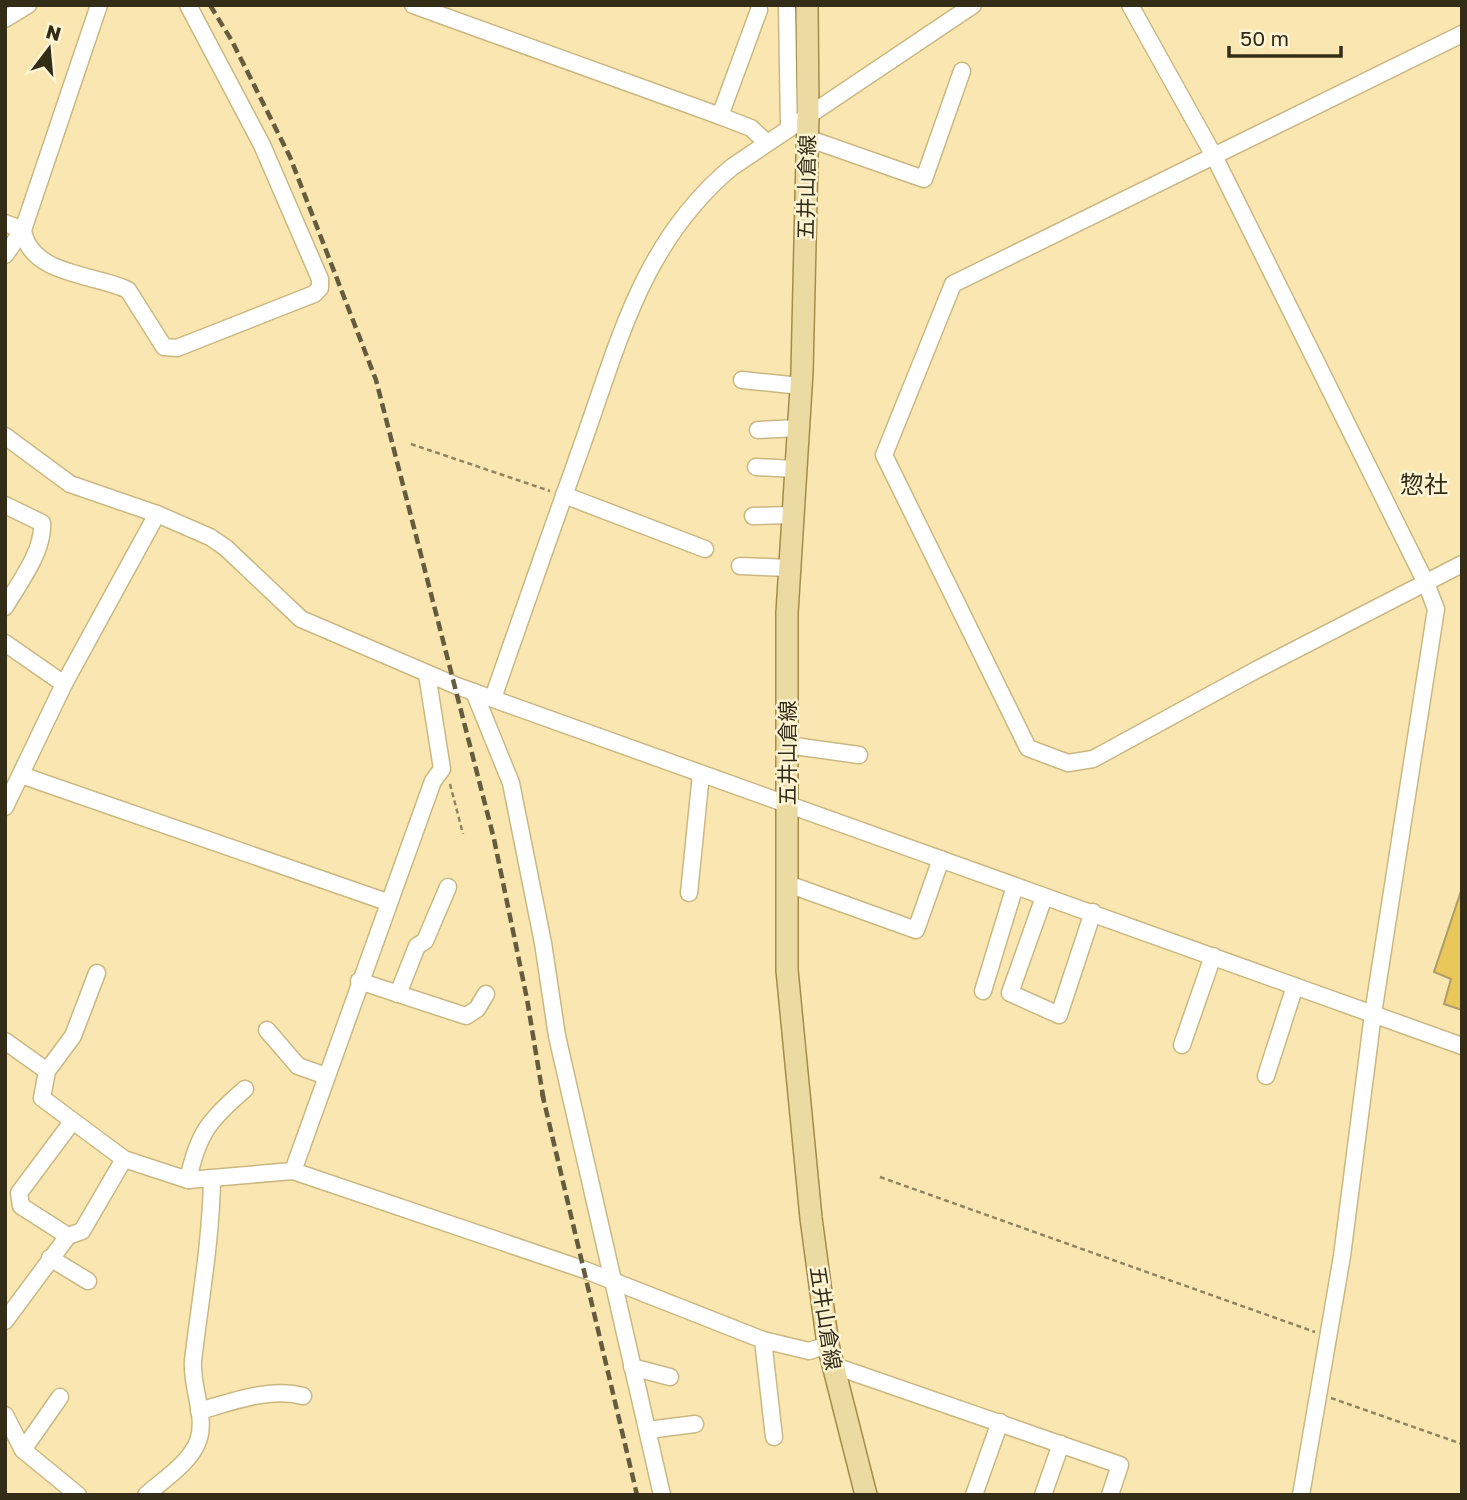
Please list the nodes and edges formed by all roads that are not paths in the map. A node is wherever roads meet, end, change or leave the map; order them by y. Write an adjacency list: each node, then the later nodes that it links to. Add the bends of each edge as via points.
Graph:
1 (28, 5): 10 (street)
2 (99, 5): 19 (street)
3 (188, 5): 19 (street, via 262,145 320,288 177,348 164,347 128,290 57,269 24,240)
4 (413, 5): 14 (street)
5 (786, 5): 15 (street)
6 (807, 5): 13 (main road, 五井山倉線)
7 (973, 5): 13 (street)
8 (1130, 5): 17 (street)
9 (759, 10): 14 (street)
10 (5, 19)
11 (1462, 34): 17 (street)
12 (962, 71): 15 (street, via 924,179)
13 (808, 114): 15 (main road, 五井山倉線)
14 (720, 116): 16 (street, via 751,128)
15 (798, 134): 16 (street); 22 (main road, 五井山倉線)
16 (766, 142): 28 (street, via 701,193 656,255 633,303)
17 (1214, 156): 37 (street); 37 (street, via 953,284 884,455 1028,748 1068,763 1093,759)
18 (5, 223): 19 (street)
19 (23, 230): 20 (street)
20 (5, 255)
21 (743, 380): 22 (street)
22 (802, 386): 23 (main road, 五井山倉線)
23 (799, 428): 24 (street); 27 (main road, 五井山倉線)
24 (758, 430)
25 (5, 436): 30 (street, via 70,484)
26 (756, 467): 27 (street)
27 (796, 469): 31 (main road, 五井山倉線)
28 (564, 495): 33 (street); 43 (street)
29 (5, 505): 38 (street, via 42,523 43,532)
30 (157, 514): 40 (street, via 226,548 301,619); 41 (street)
31 (793, 515): 32 (street); 36 (main road, 五井山倉線)
32 (753, 516)
33 (705, 549)
34 (1462, 564): 37 (street)
35 (740, 566): 36 (street)
36 (790, 568): 44 (main road, 五井山倉線)
37 (1426, 583): 65 (street, via 1436,609)
38 (5, 607)
39 (5, 643): 41 (street)
40 (426, 674): 42 (street); 56 (street, via 442,769 433,781)
41 (64, 684): 47 (street)
42 (474, 692): 43 (street); 81 (street, via 510,783 543,943 556,1036)
43 (493, 698): 46 (street)
44 (788, 745): 45 (street); 48 (main road, 五井山倉線)
45 (859, 754)
46 (701, 774): 48 (street); 54 (street)
47 (21, 775): 49 (street); 56 (street)
48 (788, 806): 50 (street); 51 (main road, 五井山倉線)
49 (5, 807)
50 (941, 859): 51 (street, via 916,930); 52 (street)
51 (788, 884): 85 (main road, 五井山倉線, via 787,970 811,1218)
52 (1015, 886): 55 (street); 62 (street)
53 (448, 887): 63 (street)
54 (689, 893)
55 (1044, 897): 57 (street); 57 (street, via 1010,993 1059,1015)
56 (387, 902): 60 (street)
57 (1093, 912): 58 (street)
58 (1213, 956): 61 (street); 68 (street)
59 (97, 973): 70 (street, via 73,1036)
60 (359, 981): 63 (street); 71 (street)
61 (1296, 986): 65 (street); 72 (street)
62 (983, 991)
63 (397, 994): 64 (street, via 466,1016)
64 (486, 994)
65 (1373, 1014): 69 (street); 105 (street, via 1342,1256)
66 (267, 1031): 71 (street, via 298,1066)
67 (5, 1041): 70 (street)
68 (1182, 1045)
69 (1462, 1046)
70 (47, 1071): 74 (street, via 42,1098)
71 (326, 1076): 76 (street)
72 (1266, 1076)
73 (245, 1089): 78 (street, via 212,1117 194,1152)
74 (72, 1122): 75 (street); 79 (street, via 19,1193 21,1206)
75 (124, 1158): 78 (street); 79 (street, via 82,1231)
76 (293, 1171): 77 (street); 81 (street)
77 (212, 1179): 78 (street); 90 (street, via 211,1240 193,1362 193,1392)
78 (188, 1180)
79 (68, 1236): 80 (street)
80 (50, 1258): 82 (street); 83 (street)
81 (611, 1280): 84 (street); 86 (street)
82 (88, 1281)
83 (5, 1321)
84 (763, 1340): 85 (street); 95 (street)
85 (830, 1355): 92 (street); 101 (main road, 五井山倉線)
86 (632, 1367): 87 (street); 94 (street)
87 (670, 1377)
88 (60, 1396): 97 (street)
89 (303, 1396): 90 (street, via 289,1392 260,1395)
90 (199, 1411): 99 (street, via 197,1444 188,1458)
91 (5, 1415): 97 (street)
92 (1000, 1422): 96 (street); 102 (street)
93 (695, 1424): 94 (street)
94 (648, 1430): 100 (street)
95 (774, 1437)
96 (1061, 1444): 103 (street); 104 (street, via 1120,1465)
97 (23, 1450): 98 (street)
98 (78, 1495)
99 (146, 1495)
100 (662, 1495)
101 (866, 1495)
102 (974, 1495)
103 (1043, 1495)
104 (1110, 1495)
105 (1301, 1495)

